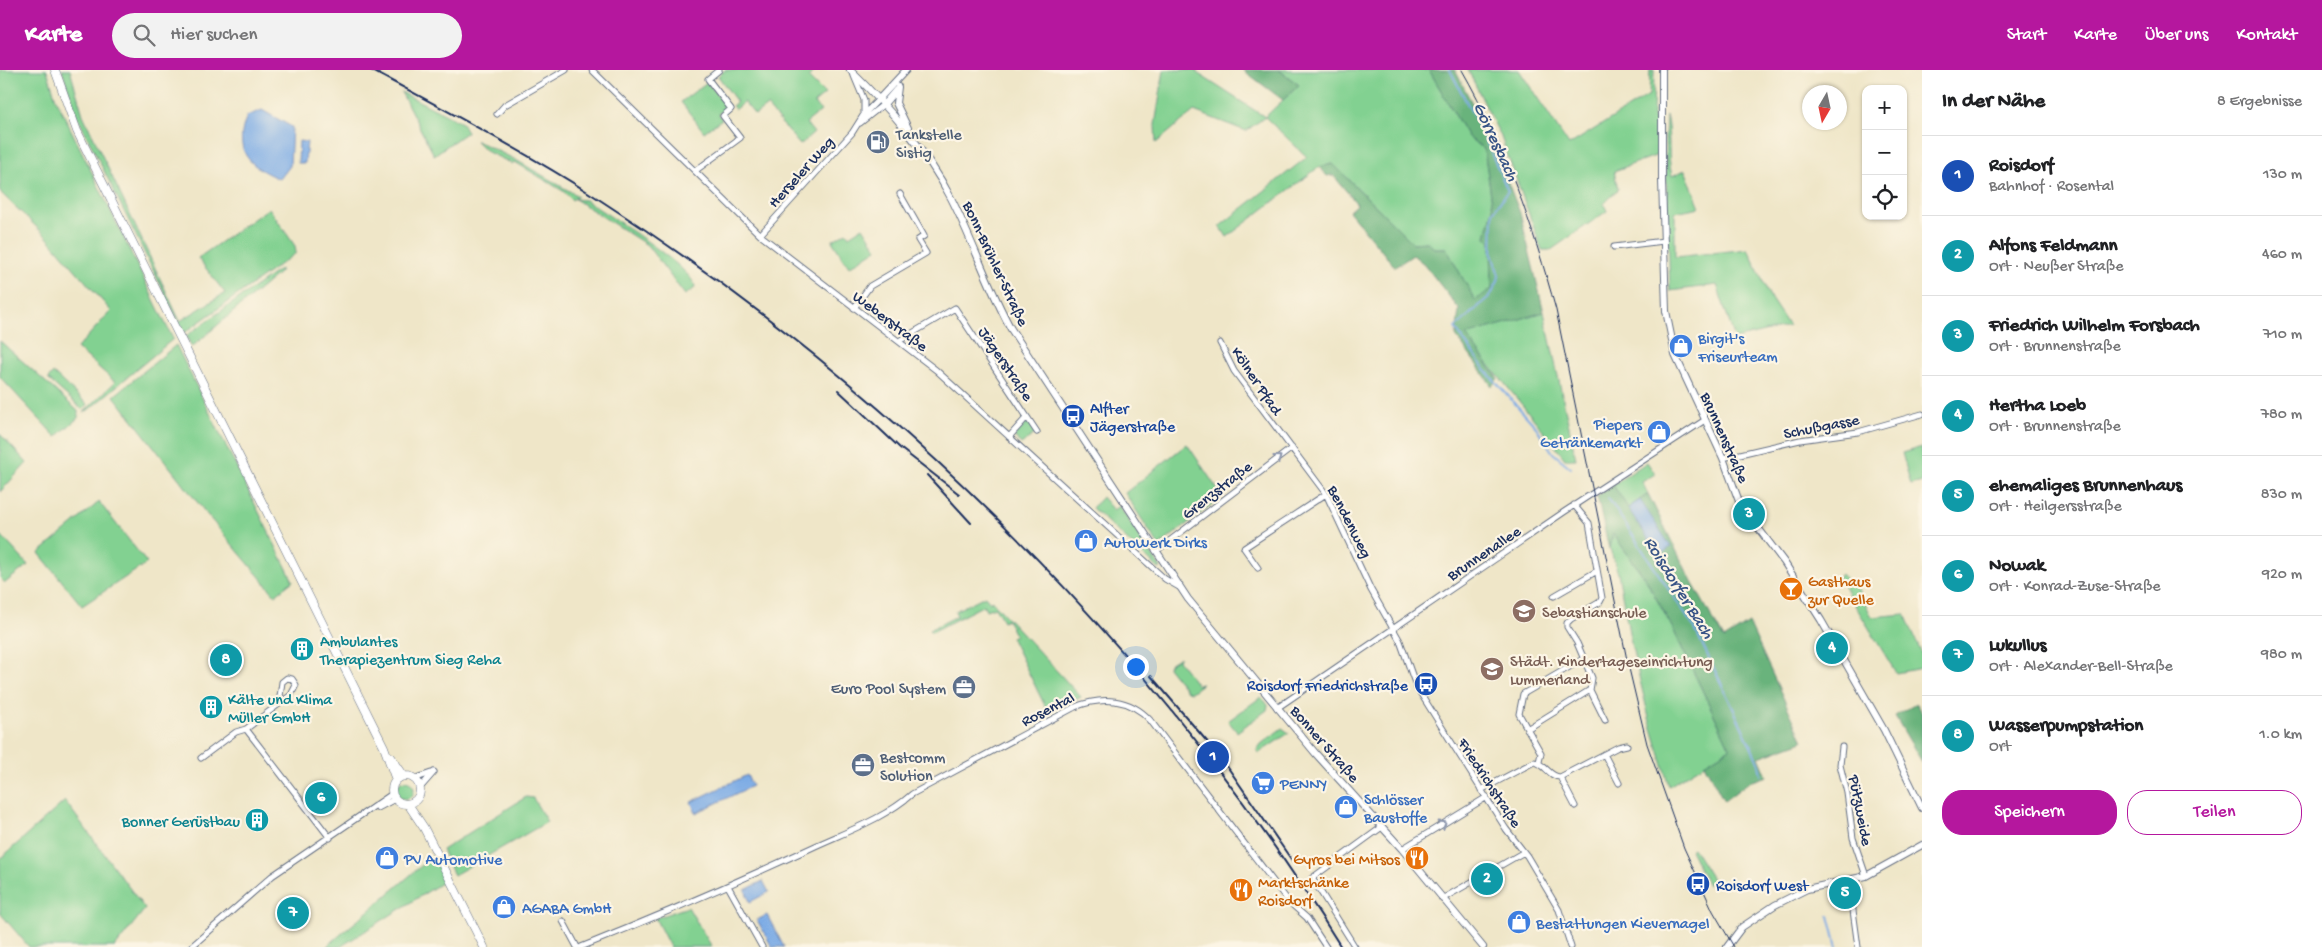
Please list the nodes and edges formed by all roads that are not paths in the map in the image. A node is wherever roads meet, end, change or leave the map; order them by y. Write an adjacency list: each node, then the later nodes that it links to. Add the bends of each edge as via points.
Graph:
1 (54, 70): 47 (main road, via 77,131)
2 (566, 70): 11 (street, via 505,105)
3 (592, 70): 15 (street, Weberstraße)
4 (719, 70): 15 (street, via 708,78 731,109 723,116 740,138)
5 (851, 70): 9 (street, Bonn-Brühler-Straße); 12 (street, Bonn-Brühler-Straße, via 862,95)
6 (1662, 70): 18 (street, Brunnenstraße)
7 (905, 71): 8 (street); 9 (street)
8 (898, 87): 10 (street); 14 (street, via 896,103)
9 (879, 98): 10 (street, Bonn-Brühler-Straße); 12 (street, Herseler Weg)
10 (884, 104): 13 (street, Herseler Weg); 14 (street, Bonn-Brühler-Straße)
11 (497, 114)
12 (864, 114): 13 (street, Herseler Weg)
13 (859, 124): 17 (street, Herseler Weg)
14 (912, 135): 33 (street, Bonn-Brühler-Straße, via 952,200 1010,329)
15 (695, 171): 17 (street, Weberstraße)
16 (900, 194): 20 (street, via 924,236 918,240 926,253 870,286)
17 (760, 235): 20 (street, Weberstraße)
18 (1664, 241): 19 (street); 25 (street, Brunnenstraße, via 1666,311 1675,355)
19 (1614, 247)
20 (854, 308): 21 (street, Weberstraße)
21 (899, 341): 24 (street, Jägerstraße, via 955,308); 28 (street, Weberstraße)
22 (1220, 343): 26 (street, Kölner Pfad, via 1234,371)
23 (1922, 414): 30 (street, Schußgasse, via 1858,432 1800,440)
24 (1027, 417): 27 (street, Jägerstraße); 28 (street)
25 (1704, 420): 30 (street, Brunnenstraße); 32 (street, Brunnenallee)
26 (1277, 430): 29 (street, Bendenweg)
27 (1037, 432)
28 (1009, 437): 36 (street, Weberstraße, via 1164,579)
29 (1292, 448): 31 (street, Bendenweg); 33 (street, Grenzstraße, one-way to 29)
30 (1723, 458): 63 (street, Brunnenstraße, via 1740,504 1784,562 1821,620 1884,730)
31 (1326, 494): 34 (street, via 1244,548); 38 (street, Bendenweg)
32 (1574, 505): 35 (street, via 1589,523); 38 (street, Brunnenallee)
33 (1156, 551): 36 (street, Bonner Straße)
34 (1258, 568)
35 (1597, 571): 37 (street); 39 (street, via 1600,602 1567,623)
36 (1179, 586): 42 (street, Bonner Straße)
37 (1554, 596)
38 (1393, 629): 42 (street, Brunnenallee); 58 (street, Friedrichstraße, via 1418,688)
39 (1583, 659): 40 (street, via 1592,678); 45 (street, via 1523,694 1520,714)
40 (1590, 690): 43 (street); 45 (street)
41 (279, 704): 41 (street, via 295,690 292,679 282,682); 44 (street)
42 (1277, 708): 64 (street, Bonner Straße)
43 (1606, 720)
44 (246, 729): 50 (street, via 236,732); 65 (street)
45 (1527, 729): 51 (street, via 1541,753)
46 (1627, 745): 49 (street)
47 (384, 747): 52 (main road); 55 (main road)
48 (1842, 747): 69 (street, Pützweide, via 1840,765 1853,838)
49 (1604, 754): 53 (street); 56 (street)
50 (202, 758)
51 (1539, 762): 53 (street, via 1554,776); 58 (street)
52 (404, 776): 54 (main road); 55 (main road)
53 (1560, 777): 62 (street)
54 (414, 779): 57 (main road); 57 (street, via 434,772)
55 (396, 780): 59 (main road, via 392,788)
56 (1619, 783)
57 (420, 788): 61 (main road, via 419,795)
58 (1481, 790): 60 (street, Friedrichstraße)
59 (394, 797): 61 (main road, via 401,803); 65 (street)
60 (1487, 797): 67 (street, one-way to 60); 68 (street, Friedrichstraße)
61 (412, 802): 75 (main road)
62 (1575, 806)
63 (1922, 808)
64 (1382, 827): 67 (street, Bonner Straße); 80 (street, via 1312,878)
65 (330, 838): 74 (street, via 272,876)
66 (1922, 845): 69 (street)
67 (1402, 849): 72 (street, Bonner Straße)
68 (1524, 852): 72 (street); 82 (street, Friedrichstraße, via 1559,910)
69 (1866, 876): 70 (street)
70 (1849, 881): 83 (street, via 1807,889 1775,904 1742,927); 84 (street)
71 (728, 886): 77 (street, Rosental); 78 (street); 79 (street, Rosental, via 887,812 912,794 1075,706 1105,699 1132,706 1150,720 1289,902 1307,918)
72 (1442, 898): 81 (street, Bonner Straße)
73 (562, 921): 76 (street)
74 (192, 947)
75 (484, 947)
76 (577, 947)
77 (581, 947)
78 (762, 947)
79 (1326, 947)
80 (1355, 947)
81 (1483, 947)
82 (1571, 947)
83 (1727, 947)
84 (1858, 947)

